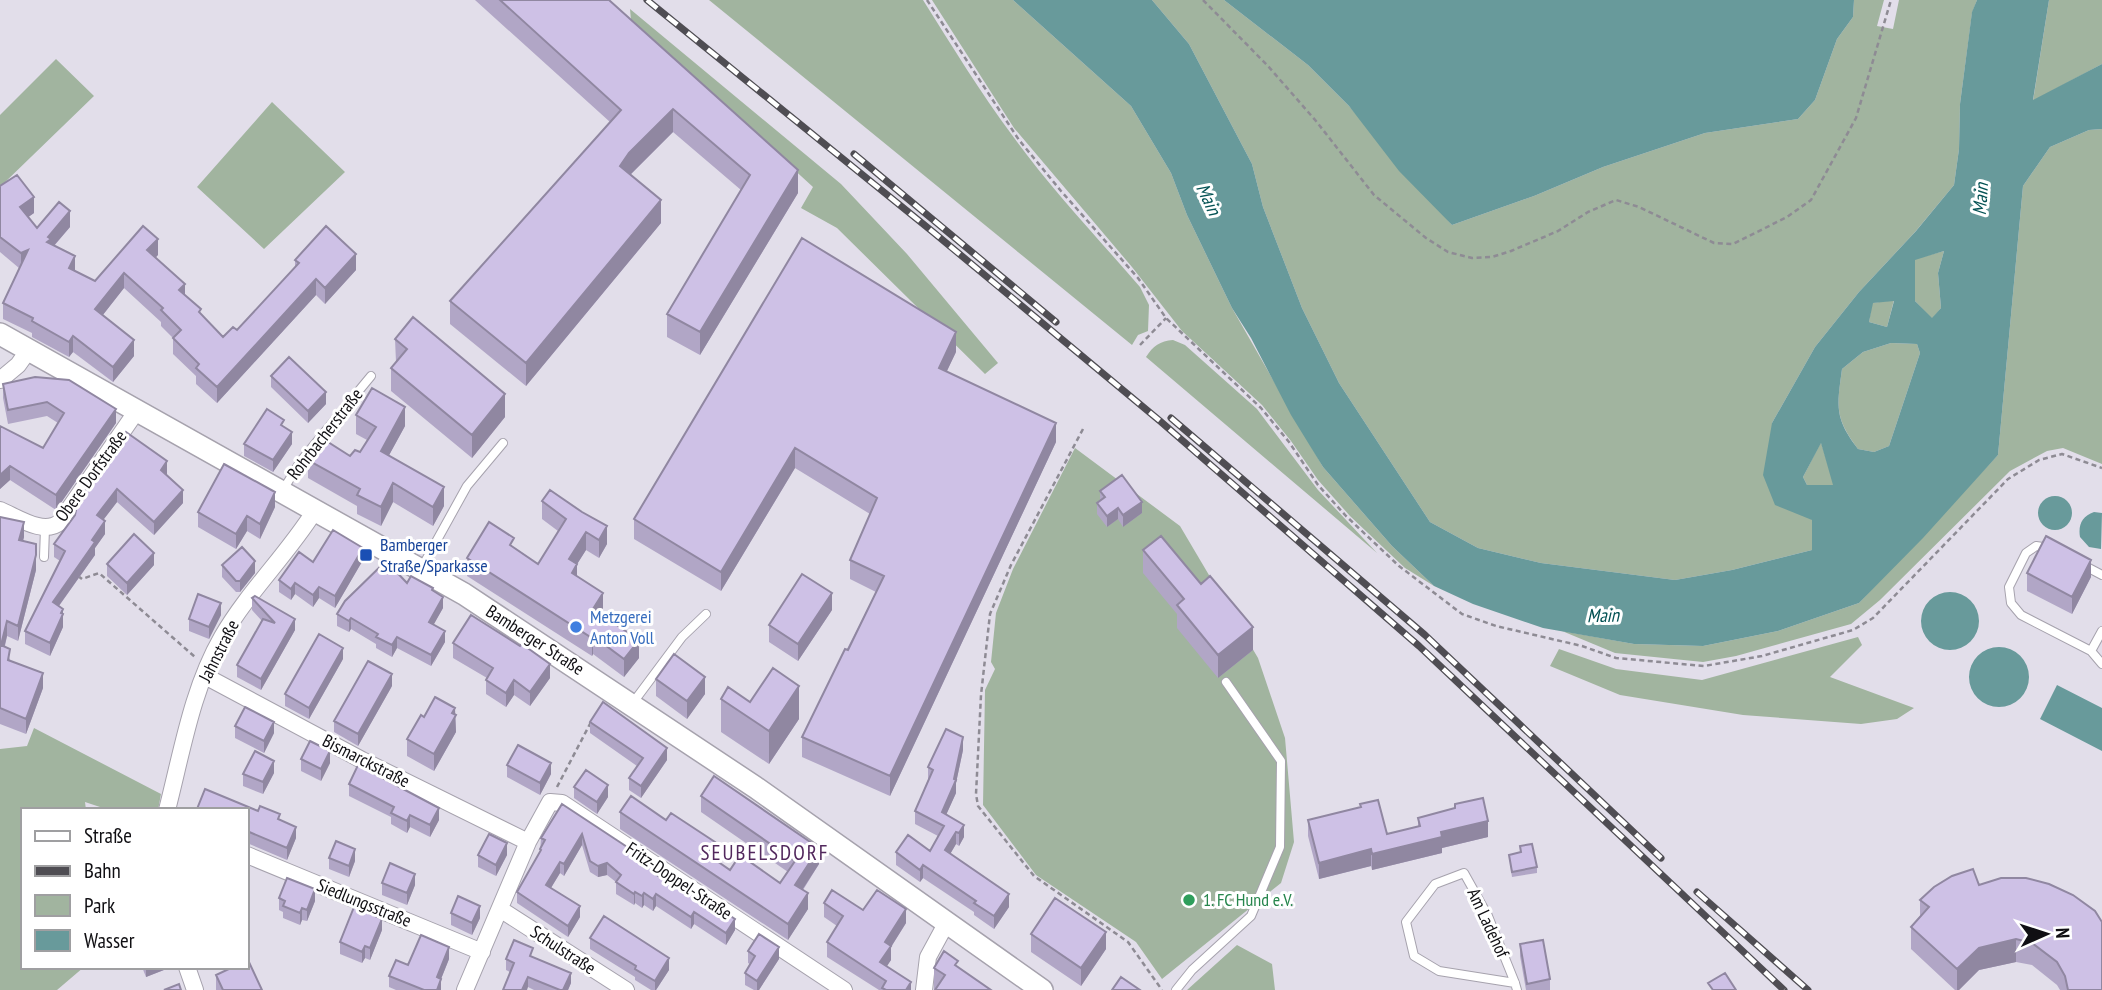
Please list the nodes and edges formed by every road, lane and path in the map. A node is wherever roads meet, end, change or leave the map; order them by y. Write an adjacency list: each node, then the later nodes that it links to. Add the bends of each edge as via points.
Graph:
1 (927, 0): 4 (path, via 1019,139 1138,278)
2 (1203, 0): 3 (path, via 1268,66 1374,195 1426,238 1448,252 1472,258 1511,251 1616,200 1714,243 1733,244 1787,217 1811,200 1856,118)
3 (1891, 0)
4 (1166, 318): 6 (path); 13 (path, via 1262,408 1346,516 1399,566 1462,614 1616,658 1704,666 1762,656 1853,630 1873,618 2008,479 2039,460 2062,454)
5 (0, 334): 7 (street, Bamberger Straße)
6 (1140, 345)
7 (28, 351): 9 (street); 10 (street, Bamberger Straße)
8 (371, 376): 14 (lane, Rohrbacherstraße, via 300,462)
9 (0, 380)
10 (136, 412): 14 (street, Bamberger Straße); 17 (street, Obere Dorfstraße, via 60,522)
11 (1083, 429): 47 (path, via 990,614 976,794 978,806 1034,876 1128,942)
12 (503, 443): 21 (lane, via 467,486)
13 (2102, 468)
14 (281, 493): 16 (street, Bamberger Straße)
15 (0, 510): 17 (street, Obere Dorfstraße)
16 (314, 512): 21 (street, Bamberger Straße); 28 (street, Jahnstraße, via 222,637)
17 (46, 528): 19 (lane)
18 (2058, 552): 26 (lane, via 2036,546 2026,553 2009,587 2011,603 2021,615)
19 (44, 557)
20 (2069, 558): 23 (lane)
21 (421, 569): 30 (street, Bamberger Straße)
22 (73, 573): 28 (path, via 82,579 99,573)
23 (2102, 575)
24 (706, 614): 30 (lane, via 682,637)
25 (2102, 631): 26 (lane)
26 (2091, 651): 27 (lane)
27 (2102, 664)
28 (207, 672): 33 (street, Jahnstraße, via 194,701); 34 (street, Bismarckstraße, via 362,760)
29 (1226, 682): 48 (lane, via 1281,761 1280,847 1251,916)
30 (632, 704): 37 (street, Bamberger Straße)
31 (590, 723): 32 (path)
32 (550, 802): 34 (street); 44 (street, Fritz-Doppel-Straße, via 562,803)
33 (167, 808)
34 (528, 842): 36 (street)
35 (248, 855): 38 (street, Siedlungsstraße)
36 (500, 909): 38 (street); 43 (street, Schulstraße)
37 (947, 922): 45 (street, via 928,957); 46 (street, Bamberger Straße)
38 (482, 952): 42 (street)
39 (188, 969): 41 (street)
40 (1516, 986): 40 (lane, Am Ladehof, via 1439,971 1414,956 1406,922 1435,884 1464,873 1488,916)
41 (195, 990)
42 (465, 990)
43 (626, 990)
44 (844, 990)
45 (925, 990)
46 (1042, 990)
47 (1162, 990)
48 (1177, 990)

